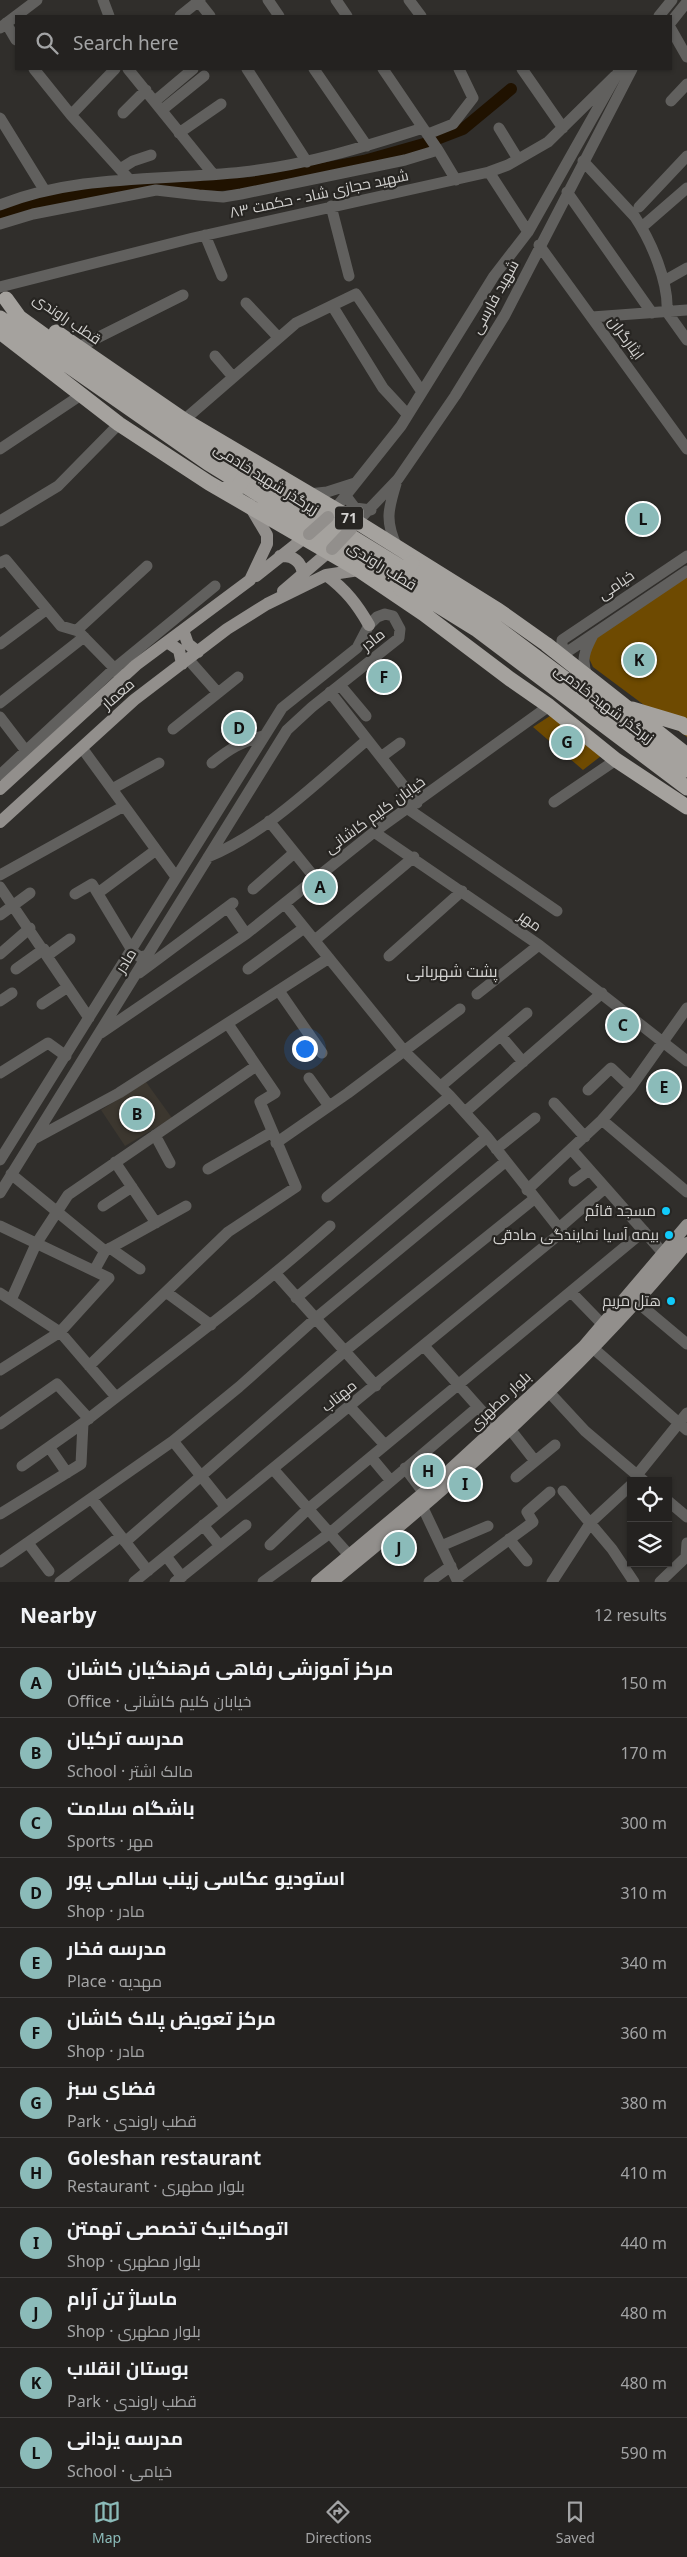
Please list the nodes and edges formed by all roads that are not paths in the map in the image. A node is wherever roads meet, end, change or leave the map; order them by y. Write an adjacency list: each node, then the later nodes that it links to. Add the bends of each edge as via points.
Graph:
1 (37, 0): 9 (street)
2 (103, 0): 10 (street)
3 (268, 0): 13 (street)
4 (336, 0): 14 (street)
5 (409, 0): 15 (street)
6 (672, 0): 16 (street)
7 (200, 1): 11 (street); 12 (street)
8 (687, 2): 18 (street)
9 (17, 15)
10 (109, 15)
11 (181, 15)
12 (209, 15)
13 (278, 15)
14 (346, 15)
15 (419, 15)
16 (660, 15)
17 (15, 16): 19 (street)
18 (672, 21)
19 (3, 25): 21 (street)
20 (672, 31): 22 (street)
21 (15, 39)
22 (687, 57)
23 (38, 70): 41 (street)
24 (114, 70): 41 (street)
25 (129, 70): 36 (street)
26 (192, 70): 39 (street)
27 (248, 70): 53 (street)
28 (315, 70): 47 (street)
29 (384, 70): 45 (street)
30 (459, 70): 45 (street, via 473,98 453,124)
31 (523, 70): 44 (street)
32 (631, 70): 52 (street, شهید فارسی)
33 (618, 72): 44 (street, شهید حجازی شاد - حکمت ۸۳); 67 (street, شهید فارسی)
34 (204, 76): 39 (street)
35 (687, 84): 37 (street)
36 (146, 90): 39 (street); 40 (street)
37 (671, 101)
38 (221, 104): 46 (street)
39 (158, 106): 46 (street)
40 (123, 112)
41 (71, 115): 54 (street)
42 (0, 118): 60 (street)
43 (499, 128): 51 (street)
44 (562, 128): 51 (street, شهید حجازی شاد - حکمت ۸۳, via 548,142)
45 (426, 131): 47 (street); 48 (street)
46 (179, 133): 56 (street)
47 (367, 146): 53 (street)
48 (438, 150): 58 (street); 65 (street, via 405,160 241,194 223,197 156,190 33,214)
49 (151, 155): 54 (street)
50 (687, 156): 64 (street)
51 (518, 160): 55 (street, شهید حجازی شاد - حکمت ۸۳)
52 (583, 161): 61 (street, شهید فارسی); 66 (street)
53 (307, 162): 56 (street)
54 (120, 169): 57 (street)
55 (489, 172): 58 (street, شهید حجازی شاد - حکمت ۸۳); 67 (street)
56 (213, 174): 57 (street)
57 (128, 178): 60 (street)
58 (456, 180): 63 (street, شهید حجازی شاد - حکمت ۸۳)
59 (687, 188): 66 (street)
60 (45, 191): 62 (street)
61 (567, 192): 69 (street, شهید فارسی); 80 (street)
62 (0, 205)
63 (331, 206): 68 (street, شهید حجازی شاد - حکمت ۸۳); 72 (street)
64 (639, 206)
65 (0, 224)
66 (642, 227): 73 (street)
67 (528, 232): 89 (street, شهید فارسی, via 494,276)
68 (205, 235): 71 (street); 74 (street, شهید حجازی شاد - حکمت ۸۳)
69 (540, 244): 81 (street, ایثارگران); 96 (street, شهید فارسی, via 505,315)
70 (687, 268): 73 (street)
71 (222, 276)
72 (349, 276)
73 (664, 281): 79 (street, via 668,296)
74 (2, 294): 86 (highway, قطب راوندی / 71); 160 (highway, زیرگذر شهید خادمی, via 19,317 210,450 484,618)
75 (183, 295): 86 (street)
76 (246, 303): 84 (street)
77 (333, 307): 84 (street, via 296,323); 89 (street, via 356,294); 91 (street, via 383,388)
78 (687, 310): 79 (street)
79 (667, 312): 80 (street); 85 (street)
80 (652, 313): 81 (street)
81 (592, 316): 95 (street, ایثارگران)
82 (0, 318): 162 (highway, زیرگذر شهید خادمی, via 208,463 476,629)
83 (1, 334): 90 (highway, قطب راوندی)
84 (278, 337): 88 (street)
85 (687, 340)
86 (79, 348): 92 (highway, قطب راوندی / 71)
87 (215, 356): 88 (street)
88 (233, 377): 92 (street)
89 (422, 392): 91 (street, شهید فارسی)
90 (81, 395): 93 (highway, قطب راوندی); 94 (street)
91 (408, 415): 97 (street, شهید فارسی)
92 (184, 420): 98 (highway, bridge, via 196,433 246,466 246,474 237,489); 99 (highway, قطب راوندی / 71)
93 (119, 424): 98 (highway, قطب راوندی); 104 (street, via 58,486)
94 (0, 449)
95 (687, 450)
96 (398, 479): 102 (street, شهید فارسی); 107 (street, via 387,517)
97 (357, 482): 99 (street, via 327,492); 100 (street, شهید فارسی)
98 (209, 483): 101 (highway, قطب راوندی)
99 (308, 494): 103 (highway, قطب راوندی / 71)
100 (346, 496): 102 (street, via 355,508); 103 (street, شهید فارسی)
101 (251, 508): 106 (highway, قطب راوندی); 118 (main road, معمار, via 264,529 267,544)
102 (371, 510): 105 (street, شهید فارسی)
103 (331, 513): 105 (highway, قطب راوندی / 71); 106 (main road, معمار, bridge)
104 (0, 520)
105 (354, 526): 107 (highway, قطب راوندی / 71); 108 (main road, معمار, bridge)
106 (307, 536): 108 (highway, قطب راوندی); 109 (main road, معمار)
107 (397, 547): 113 (highway, قطب راوندی / 71)
108 (331, 551): 114 (highway, قطب راوندی); 116 (main road, معمار)
109 (280, 556): 116 (main road, via 296,560 301,565); 118 (main road, معمار)
110 (687, 556): 126 (street, خیامی, via 562,640 562,649 570,650)
111 (0, 563): 121 (street, via 6,560)
112 (147, 566): 125 (street)
113 (430, 567): 124 (highway, bridge, via 412,563 401,570 401,589 443,618); 129 (highway, قطب راوندی / 71)
114 (359, 570): 117 (main road, معمار); 124 (highway, قطب راوندی)
115 (687, 571): 126 (street, خیامی)
116 (302, 575): 120 (main road, معمار)
117 (326, 575): 120 (main road, معمار); 122 (main road, via 357,603)
118 (250, 580): 123 (main road, معمار)
119 (215, 586): 133 (street)
120 (267, 604): 131 (main road, معمار)
121 (47, 609): 125 (street, via 61,626); 128 (street)
122 (369, 626): 132 (street, مادر, via 364,640); 134 (street, مادر, via 377,617 393,616 400,629 399,638)
123 (183, 630): 127 (main road, معمار); 131 (main road)
124 (450, 632): 130 (highway, قطب راوندی)
125 (80, 634): 133 (street); 140 (street)
126 (593, 634): 136 (street, via 583,658)
127 (167, 642): 131 (main road); 133 (main road, معمار)
128 (0, 644)
129 (546, 644): 136 (highway, قطب راوندی / 71); 158 (highway, via 558,665)
130 (478, 654): 141 (highway, قطب راوندی); 165 (highway, via 520,672 680,796)
131 (189, 658): 139 (street); 152 (main road, معمار, via 134,700)
132 (344, 661): 134 (street); 148 (street, مادر, via 282,708)
133 (119, 672): 153 (street); 163 (main road, معمار)
134 (354, 674): 137 (street, مادر)
135 (238, 677): 139 (street)
136 (588, 677): 142 (highway, قطب راوندی / 71)
137 (340, 685): 138 (street, مادر); 143 (street)
138 (330, 692): 150 (street); 175 (street, مادر, via 288,730)
139 (218, 693): 147 (street)
140 (0, 703)
141 (549, 706): 156 (highway, قطب راوندی); 168 (street, خیابان کلیم کاشانی)
142 (624, 706): 145 (highway); 154 (highway, قطب راوندی / 71)
143 (366, 716)
144 (0, 717): 153 (street)
145 (658, 717): 146 (highway); 149 (highway)
146 (687, 728)
147 (173, 729)
148 (263, 736): 159 (street, via 228,750); 178 (street, مادر)
149 (687, 738)
150 (367, 740): 155 (street); 170 (street)
151 (400, 743): 155 (street)
152 (82, 748): 164 (street); 171 (main road, معمار)
153 (26, 750): 161 (street)
154 (687, 755)
155 (381, 757): 168 (street)
156 (616, 760): 166 (street); 169 (highway, قطب راوندی)
157 (159, 763): 164 (street)
158 (687, 763)
159 (212, 764)
160 (687, 770)
161 (0, 775)
162 (687, 788)
163 (0, 789)
164 (112, 789): 167 (street)
165 (687, 798)
166 (554, 802)
167 (124, 806): 173 (street); 177 (street)
168 (412, 806): 172 (street, خیابان کلیم کاشانی); 188 (street)
169 (687, 807)
170 (270, 821): 174 (street); 175 (street, via 234,846)
171 (0, 822)
172 (374, 832): 176 (street, مهر); 179 (street, خیابان کلیم کاشانی)
173 (156, 850): 178 (street); 184 (street)
174 (294, 853): 179 (street); 181 (street)
175 (208, 857): 199 (street, مادر)
176 (414, 857): 182 (street, مهر); 194 (street)
177 (0, 875)
178 (176, 877): 196 (street, مادر)
179 (315, 878): 186 (street, خیابان کلیم کاشانی)
180 (0, 887): 187 (street)
181 (253, 889)
182 (462, 891): 195 (street, مهر); 200 (street)
183 (30, 893): 187 (street)
184 (98, 893): 185 (street, via 92,884); 196 (street)
185 (74, 894)
186 (285, 904): 191 (street); 192 (street, خیابان کلیم کاشانی)
187 (13, 905): 189 (street); 190 (street)
188 (557, 911)
189 (0, 915)
190 (30, 928): 197 (street); 198 (street)
191 (304, 928): 194 (street); 204 (street)
192 (246, 934): 205 (street, via 230,906); 218 (street, خیابان کلیم کاشانی)
193 (70, 939): 197 (street)
194 (315, 940): 201 (street)
195 (538, 945): 209 (street, مهر); 210 (street)
196 (132, 948): 199 (street, via 136,955); 202 (street, مادر)
197 (46, 952): 203 (street); 206 (street)
198 (0, 954)
199 (148, 955): 205 (street, مادر)
200 (389, 956)
201 (329, 958): 207 (street); 221 (street)
202 (120, 966): 205 (street, via 130,962); 216 (street, مادر)
203 (16, 969)
204 (248, 969)
205 (135, 975): 218 (street, مادر)
206 (68, 987): 212 (street); 216 (street)
207 (279, 991): 217 (street); 222 (street)
208 (12, 993): 211 (street)
209 (602, 993): 220 (street, مهر); 225 (street)
210 (477, 994)
211 (0, 1001)
212 (42, 1004)
213 (687, 1008): 220 (street)
214 (460, 1009): 221 (street)
215 (527, 1014): 219 (street)
216 (89, 1018): 223 (street, مادر)
217 (228, 1024): 226 (street); 242 (street, via 119,1094)
218 (97, 1036): 242 (street, مادر)
219 (501, 1036): 225 (street); 229 (street)
220 (664, 1042): 224 (street, مهر); 230 (street)
221 (405, 1052): 229 (street); 234 (street)
222 (322, 1053)
223 (66, 1056): 227 (street, via 48,1043); 246 (street, مادر)
224 (687, 1061)
225 (523, 1062): 235 (street)
226 (256, 1066): 238 (street, via 275,1093 260,1102); 239 (street)
227 (0, 1073)
228 (309, 1078): 234 (street)
229 (440, 1086): 232 (street)
230 (631, 1087): 231 (street, via 611,1068); 237 (street)
231 (588, 1090)
232 (450, 1096): 235 (street); 259 (street)
233 (554, 1103): 240 (street)
234 (329, 1106): 243 (street)
235 (466, 1112): 241 (street)
236 (535, 1118): 244 (street)
237 (602, 1120): 240 (street); 256 (street)
238 (272, 1132): 243 (street); 250 (street)
239 (155, 1135): 247 (street); 249 (street)
240 (585, 1136): 245 (street)
241 (487, 1137): 244 (street); 279 (street)
242 (32, 1140): 252 (street, مادر)
243 (276, 1143): 276 (street, via 296,1186 228,1232)
244 (496, 1150): 248 (street)
245 (572, 1150): 251 (street); 258 (street)
246 (0, 1160)
247 (116, 1162): 254 (street); 262 (street, via 68,1195)
248 (505, 1162): 258 (street); 282 (street)
249 (170, 1163)
250 (208, 1169)
251 (589, 1170): 253 (street); 255 (street)
252 (11, 1174): 257 (street, مادر); 262 (street)
253 (574, 1182)
254 (132, 1187): 260 (street); 263 (street)
255 (605, 1188): 267 (street, مهتاب); 268 (street)
256 (687, 1192)
257 (0, 1193)
258 (531, 1194): 267 (street); 288 (street)
259 (327, 1197)
260 (103, 1206)
261 (186, 1206): 263 (street)
262 (57, 1210): 269 (street); 270 (street)
263 (156, 1223): 270 (street)
264 (687, 1225): 272 (main road, بلوار مطهری)
265 (0, 1226): 269 (street)
266 (330, 1226): 275 (street)
267 (560, 1230): 287 (street, مهتاب)
268 (644, 1231): 272 (street); 277 (street)
269 (36, 1244): 274 (street); 280 (street)
270 (108, 1249): 273 (street); 274 (street)
271 (685, 1251): 281 (main road, بلوار مطهری)
272 (664, 1254): 284 (main road, بلوار مطهری)
273 (140, 1269)
274 (94, 1271): 285 (street, via 109,1278)
275 (276, 1274): 279 (street); 283 (street)
276 (166, 1292): 283 (street); 290 (street)
277 (572, 1293): 284 (street); 292 (street)
278 (0, 1294): 280 (street)
279 (296, 1298): 282 (street)
280 (11, 1300): 285 (street)
281 (637, 1302): 286 (street); 289 (main road, بلوار مطهری)
282 (316, 1318): 288 (street); 303 (street)
283 (211, 1325): 295 (street)
284 (602, 1325): 302 (main road, بلوار مطهری)
285 (60, 1332): 290 (street); 291 (street)
286 (687, 1344)
287 (424, 1346): 292 (street); 293 (street, مهتاب)
288 (346, 1350): 293 (street); 314 (street)
289 (594, 1350): 294 (main road, بلوار مطهری); 301 (street)
290 (89, 1366): 295 (street)
291 (0, 1370)
292 (458, 1385): 297 (street); 304 (street)
293 (376, 1386): 296 (street, مهتاب)
294 (548, 1392): 302 (main road, بلوار مطهری); 316 (street)
295 (116, 1398): 299 (street)
296 (350, 1407): 304 (street); 311 (street, مهتاب)
297 (478, 1407): 302 (street); 310 (street)
298 (687, 1413): 301 (street)
299 (86, 1421): 300 (street, via 57,1384); 306 (street); 313 (street, via 81,1464)
300 (0, 1424)
301 (683, 1427): 317 (street)
302 (502, 1428): 308 (street); 312 (main road, بلوار مطهری)
303 (172, 1441): 314 (street); 323 (street)
304 (385, 1445): 307 (street)
305 (555, 1445): 308 (street)
306 (49, 1447): 309 (street); 313 (street)
307 (371, 1456): 318 (street); 327 (street)
308 (535, 1461): 315 (street)
309 (22, 1466)
310 (405, 1468): 318 (street); 320 (street)
311 (273, 1469): 325 (street, مهتاب); 327 (street)
312 (454, 1472): 320 (main road, بلوار مطهری); 326 (main road, بلوار مطهری)
313 (67, 1473): 328 (street)
314 (202, 1476): 325 (street); 335 (street)
315 (516, 1477)
316 (634, 1477)
317 (640, 1477)
318 (391, 1481): 334 (street)
319 (627, 1489): 330 (street)
320 (423, 1492): 342 (main road, بلوار مطهری)
321 (550, 1492): 336 (street, via 527,1512 533,1522)
322 (563, 1492): 330 (street)
323 (92, 1499): 335 (street); 337 (street)
324 (672, 1505): 329 (street)
325 (226, 1506): 331 (street, مهتاب)
326 (423, 1508): 341 (street); 356 (main road, بلوار مطهری)
327 (308, 1509): 334 (street); 339 (street)
328 (0, 1514)
329 (687, 1517)
330 (590, 1522): 358 (street); 359 (street)
331 (203, 1525): 340 (street); 343 (street, مهتاب)
332 (246, 1525): 340 (street)
333 (488, 1526): 341 (street)
334 (330, 1533): 342 (street); 354 (street)
335 (123, 1539): 348 (street); 352 (street)
336 (509, 1540): 345 (street); 351 (street)
337 (28, 1543): 346 (street); 349 (street)
338 (687, 1543): 344 (street)
339 (270, 1545)
340 (220, 1546): 350 (street)
341 (441, 1546): 347 (street)
342 (349, 1555): 355 (main road, بلوار مطهری)
343 (166, 1556): 348 (street, مهتاب); 350 (street)
344 (686, 1557): 360 (street)
345 (527, 1561)
346 (0, 1562)
347 (451, 1566): 351 (street); 357 (street)
348 (148, 1571): 353 (street, مهتاب)
349 (50, 1572)
350 (178, 1579)
351 (458, 1580)
352 (60, 1582)
353 (134, 1582)
354 (263, 1582)
355 (317, 1582)
356 (332, 1582)
357 (429, 1582)
358 (552, 1582)
359 (634, 1582)
360 (660, 1582)

